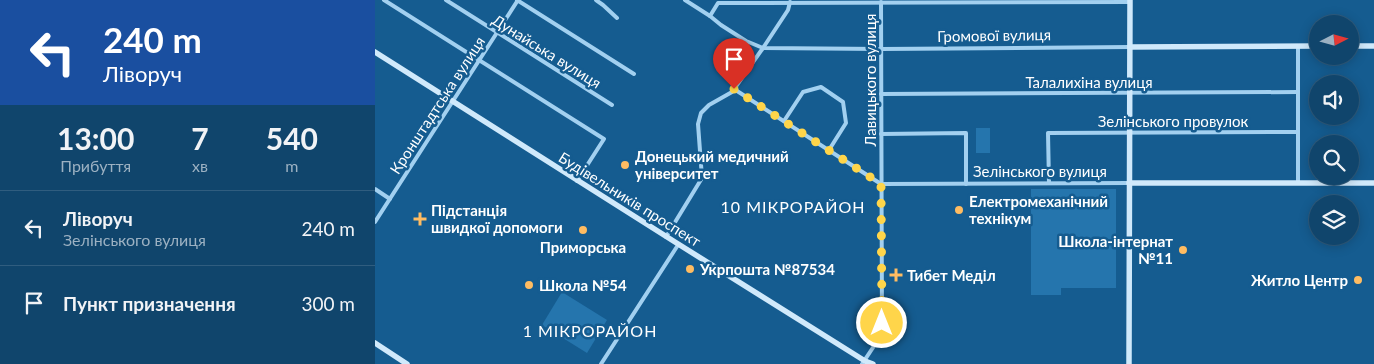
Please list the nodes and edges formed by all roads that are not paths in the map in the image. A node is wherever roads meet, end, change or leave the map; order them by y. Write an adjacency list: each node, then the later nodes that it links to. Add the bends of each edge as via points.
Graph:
1 (383, 0): 20 (street)
2 (445, 0): 11 (street, Дунайська вулиця)
3 (517, 0): 11 (street, Кронштадтська вулиця); 21 (street)
4 (596, 0): 10 (street)
5 (685, 0): 9 (street, Громової вулиця)
6 (790, 1): 7 (street); 9 (street, via 718,3); 17 (street, via 788,10)
7 (881, 1): 8 (street); 18 (street, Лавицького вулиця)
8 (1130, 1): 16 (street)
9 (710, 16): 17 (street, Громової вулиця, via 746,41)
10 (617, 18)
11 (497, 32): 20 (street, Кронштадтська вулиця); 27 (street, Дунайська вулиця)
12 (1298, 46): 13 (street, Громової вулиця); 16 (street, Громової вулиця); 23 (street)
13 (1309, 46)
14 (1359, 46): 15 (street)
15 (1374, 46)
16 (1130, 47): 18 (street, Громової вулиця); 24 (street)
17 (763, 48): 18 (street, Громової вулиця); 22 (street)
18 (881, 49): 25 (street, Лавицького вулиця)
19 (375, 52): 26 (street, Будівельників проспект)
20 (479, 61): 26 (street, Кронштадтська вулиця); 33 (street, via 603,139)
21 (634, 74)
22 (734, 89): 28 (street); 43 (street, via 701,113 698,124 702,178)
23 (1298, 92): 24 (street, Талалихіна вулиця); 29 (street)
24 (1130, 93): 25 (street, Талалихіна вулиця); 30 (street)
25 (881, 94): 31 (street, Лавицького вулиця)
26 (452, 102): 33 (street, Будівельників проспект); 41 (street, Кронштадтська вулиця)
27 (612, 106)
28 (784, 121): 32 (street); 32 (street, via 803,92 821,88 828,92 843,102 846,123)
29 (1298, 132): 30 (street, Зелінського провулок); 36 (street)
30 (1129, 133): 34 (street, Зелінського провулок, via 1049,133); 35 (street)
31 (881, 134): 38 (street, Лавицького вулиця); 39 (street, via 966,134)
32 (829, 150): 38 (street)
33 (577, 181): 43 (street, Будівельників проспект)
34 (1049, 183): 35 (street, Зелінського вулиця); 39 (street, Зелінського вулиця)
35 (1129, 183): 36 (street, Зелінського вулиця); 50 (street)
36 (1298, 183): 37 (street, Зелінського вулиця)
37 (1374, 183)
38 (881, 184): 39 (street, Зелінського вулиця); 46 (street, Лавицького вулиця, via 882,334)
39 (966, 184)
40 (375, 189): 41 (street)
41 (390, 199): 42 (street, Кронштадтська вулиця)
42 (375, 222)
43 (666, 237): 44 (street, Будівельників проспект)
44 (678, 244): 46 (street, Будівельників проспект); 48 (street)
45 (375, 344): 47 (street)
46 (864, 362): 49 (street, Будівельників проспект)
47 (407, 364)
48 (601, 364)
49 (873, 364)
50 (1129, 364)

